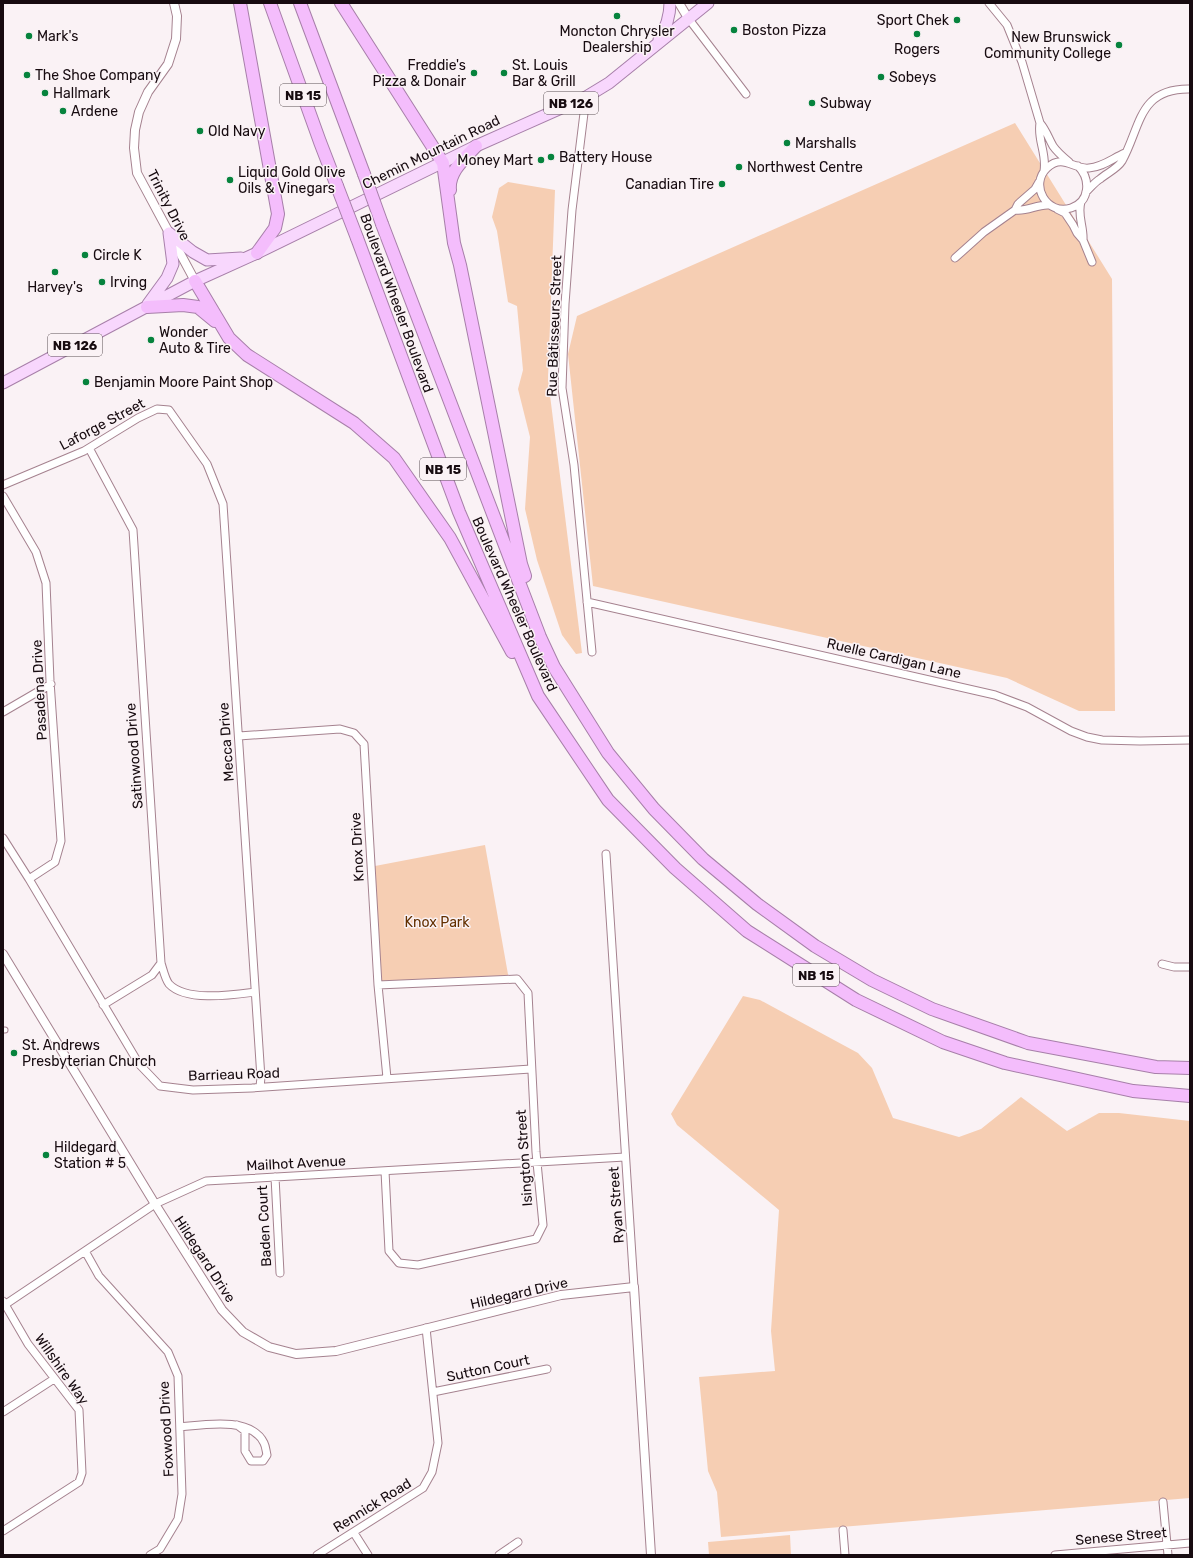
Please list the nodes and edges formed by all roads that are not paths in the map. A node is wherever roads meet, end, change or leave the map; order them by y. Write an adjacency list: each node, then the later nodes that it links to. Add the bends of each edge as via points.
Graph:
1 (174, 3): 28 (street, Trinity Drive, via 177,16 176,40 168,64 148,92 139,112 134,148 137,173)
2 (240, 3): 30 (highway, via 278,214 275,228)
3 (270, 3): 46 (highway, Boulevard Wheeler Boulevard / NB 15, bridge, via 459,512)
4 (300, 3): 44 (highway, Boulevard Wheeler Boulevard / NB 15, bridge, via 382,224 540,637)
5 (341, 3): 19 (highway)
6 (670, 3): 11 (main road, via 667,25)
7 (679, 3): 10 (street)
8 (708, 3): 10 (main road, Chemin Mountain Road / NB 126)
9 (989, 3): 15 (street, via 1007,25 1022,62)
10 (688, 18): 11 (main road, Chemin Mountain Road / NB 126); 13 (street)
11 (656, 45): 14 (main road, Chemin Mountain Road / NB 126, via 609,83)
12 (1190, 89): 17 (street, via 1174,90 1152,101 1143,112)
13 (746, 94)
14 (586, 97): 16 (main road, Chemin Mountain Road / NB 126); 42 (street, Rue Bâtisseurs Street, via 572,210 562,388 574,465)
15 (1040, 123): 18 (street, via 1046,129 1057,151); 21 (street, via 1038,133 1046,162)
16 (476, 146): 19 (main road, Chemin Mountain Road / NB 126); 33 (highway, via 458,166 450,184)
17 (1125, 153): 20 (street, via 1100,167 1088,169); 23 (street, via 1121,163)
18 (1069, 162): 20 (street); 21 (street, via 1055,163)
19 (443, 163): 30 (main road, Chemin Mountain Road / NB 126); 33 (highway, via 454,244)
20 (1078, 166): 23 (street, via 1086,178)
21 (1044, 172): 22 (street)
22 (1040, 180): 25 (street, via 1041,194); 27 (street, via 1035,189 1018,204)
23 (1086, 192): 24 (street)
24 (1082, 200): 26 (street, via 1071,208); 29 (street, via 1079,215)
25 (1049, 205): 26 (street); 27 (street, via 1042,204 1022,211)
26 (1057, 209): 29 (street, via 1068,217)
27 (1016, 210): 31 (street, via 984,232)
28 (169, 233): 30 (main road, via 207,260); 34 (street, Trinity Drive); 35 (main road, via 173,264 167,278)
29 (1084, 240): 32 (street)
30 (253, 255): 34 (main road, Chemin Mountain Road / NB 126)
31 (954, 258)
32 (1092, 262)
33 (460, 265): 44 (highway, via 521,564)
34 (195, 281): 35 (main road, Chemin Mountain Road / NB 126); 36 (highway)
35 (147, 307): 36 (highway, via 198,306); 37 (main road, Chemin Mountain Road / NB 126)
36 (222, 326): 46 (highway, via 229,338 247,355 354,423 394,458 450,538 524,675)
37 (3, 383)
38 (169, 410): 39 (street, Laforge Street, via 157,409 138,418); 48 (street, Mecca Drive, via 207,464 223,504)
39 (89, 448): 40 (street, Laforge Street); 54 (street, Satinwood Drive, via 133,530)
40 (3, 485)
41 (3, 496): 45 (street, Pasadena Drive, via 36,552 46,583)
42 (588, 602): 43 (street, Rue Bâtisseurs Street); 49 (street, Ruelle Cardigan Lane, via 995,695 1027,706 1071,731 1088,737 1117,740)
43 (592, 652)
44 (554, 667): 60 (highway, Boulevard Wheeler Boulevard / NB 15, via 608,753 654,809 703,859 757,904 814,946 872,980 932,1009 1028,1042 1156,1067)
45 (51, 684): 47 (street); 52 (street, Pasadena Drive, via 61,841 55,862)
46 (538, 696): 64 (highway, Boulevard Wheeler Boulevard / NB 15, via 608,800 675,868 747,931 856,1000 943,1042 1004,1063 1134,1091)
47 (3, 712)
48 (239, 736): 57 (street, Knox Drive, via 340,729 354,733 364,744); 58 (street, Mecca Drive)
49 (1190, 740)
50 (3, 838): 52 (street, Barrieau Road)
51 (606, 854): 65 (street, Ryan Street)
52 (29, 879): 59 (street, Barrieau Road)
53 (3, 954): 69 (street, Hildegard Drive)
54 (161, 963): 58 (street, Satinwood Drive, via 168,983 181,992 217,996); 59 (street, via 152,975)
55 (1162, 964): 56 (street)
56 (1190, 967)
57 (378, 985): 61 (street, Isington Street, via 518,980 528,993); 62 (street, Knox Drive)
58 (254, 992): 63 (street, Mecca Drive)
59 (103, 1005): 63 (street, Barrieau Road, via 139,1064 160,1086 193,1090)
60 (1190, 1068)
61 (531, 1069): 62 (street, Barrieau Road); 66 (street, Isington Street)
62 (387, 1078): 63 (street, Barrieau Road)
63 (260, 1086)
64 (1190, 1096)
65 (626, 1157): 66 (street, Mailhot Avenue); 72 (street, Ryan Street)
66 (538, 1162): 67 (street, Mailhot Avenue); 67 (street, Isington Street, via 543,1225 536,1240 418,1265 399,1263 389,1251)
67 (385, 1171): 68 (street, Mailhot Avenue)
68 (274, 1177): 69 (street, Mailhot Avenue, via 206,1181); 71 (street, Baden Court)
69 (155, 1204): 70 (street, Mailhot Avenue); 74 (street, Hildegard Drive, via 222,1310 243,1332 269,1347 296,1354 336,1351)
70 (85, 1251): 73 (street, Mailhot Avenue); 80 (street, Foxwood Drive, via 99,1276 168,1352 178,1376)
71 (280, 1273)
72 (634, 1287): 74 (street, Hildegard Drive, via 561,1295); 92 (street, Ryan Street)
73 (4, 1304): 76 (street, Willshire Way, via 28,1344)
74 (426, 1328): 77 (street, Rennick Road)
75 (547, 1369): 77 (street, Sutton Court)
76 (54, 1379): 78 (street); 83 (street, Willshire Way, via 79,1410 82,1473 79,1482)
77 (434, 1392): 84 (street, Rennick Road, via 438,1443 432,1472 423,1488)
78 (3, 1412)
79 (237, 1426): 79 (street, via 244,1431 245,1451 251,1461 263,1461 267,1455 264,1442 254,1431); 80 (street, via 224,1423)
80 (180, 1427): 88 (street, Foxwood Drive, via 182,1494 178,1518 160,1549)
81 (1163, 1502): 87 (street)
82 (843, 1530): 93 (street)
83 (3, 1531)
84 (354, 1533): 89 (street, Rennick Road); 90 (street)
85 (518, 1542): 91 (street)
86 (1190, 1543): 87 (street, Senese Street)
87 (1168, 1546): 94 (street, Senese Street); 95 (street)
88 (150, 1555)
89 (317, 1555)
90 (368, 1555)
91 (499, 1555)
92 (651, 1555)
93 (845, 1555)
94 (1055, 1555)
95 (1168, 1555)

